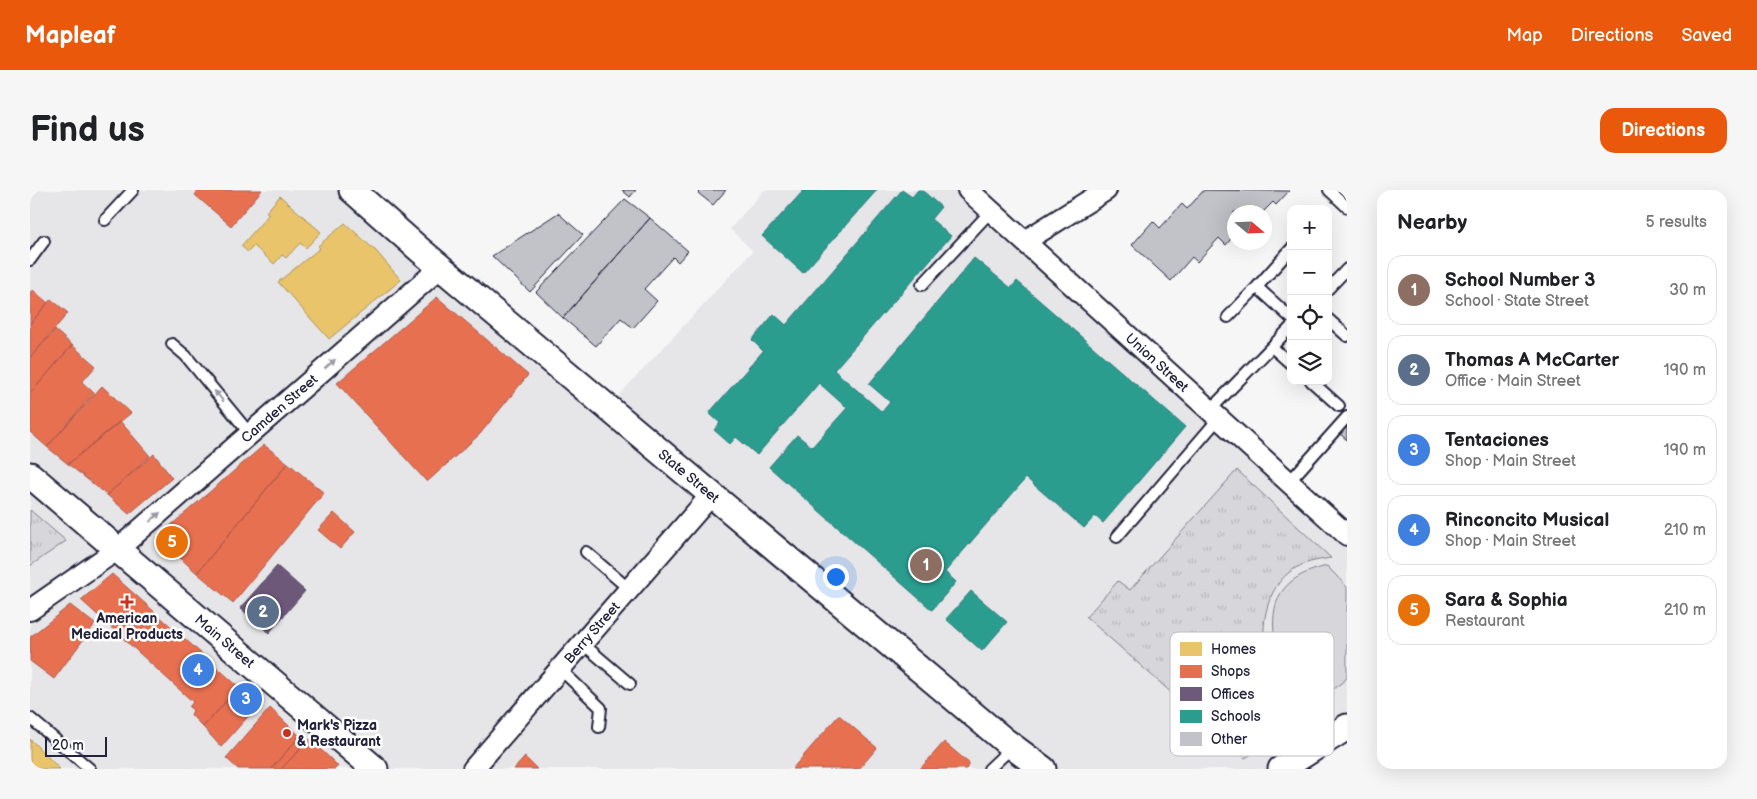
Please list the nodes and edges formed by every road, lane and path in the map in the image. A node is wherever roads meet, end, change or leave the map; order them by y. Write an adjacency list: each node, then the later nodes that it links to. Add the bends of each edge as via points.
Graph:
1 (133, 190): 8 (lane)
2 (352, 190): 13 (street, State Street)
3 (968, 190): 7 (street, Union Street)
4 (1106, 190): 10 (street)
5 (1329, 190): 6 (lane)
6 (1347, 207)
7 (991, 211): 10 (street, Union Street); 15 (lane)
8 (105, 220)
9 (44, 241): 12 (lane)
10 (1024, 242): 28 (street, Union Street)
11 (1290, 250): 17 (lane)
12 (30, 260)
13 (441, 267): 30 (street, Camden Street, one-way to 13); 33 (street, State Street)
14 (1347, 269): 16 (lane)
15 (922, 285)
16 (1332, 285)
17 (1257, 287): 18 (lane); 19 (lane)
18 (1287, 314)
19 (1228, 317)
20 (1332, 323): 22 (lane)
21 (1287, 331): 24 (lane)
22 (1347, 336)
23 (172, 344): 30 (lane, one-way to 23, via 186,356)
24 (1272, 347): 25 (lane); 28 (lane)
25 (1287, 360)
26 (1315, 385): 27 (lane)
27 (1339, 406)
28 (1215, 414): 32 (street, Union Street); 35 (lane)
29 (1347, 417): 32 (lane)
30 (250, 434): 36 (street, Camden Street, one-way to 30)
31 (30, 475): 36 (street, Main Street)
32 (1289, 482): 34 (street, Union Street)
33 (712, 494): 38 (street, Berry Street); 48 (street, State Street)
34 (1347, 535)
35 (1117, 537)
36 (118, 548): 39 (street, Camden Street); 51 (street, Main Street)
37 (586, 552): 38 (lane)
38 (629, 589): 40 (street, Berry Street)
39 (30, 610)
40 (582, 643): 41 (street, Berry Street); 42 (lane)
41 (560, 669): 44 (lane, via 601,708); 52 (street, Berry Street)
42 (630, 684)
43 (30, 718): 50 (lane)
44 (599, 727)
45 (1347, 727): 46 (street)
46 (1334, 735)
47 (1302, 756): 49 (street)
48 (1004, 758): 53 (street, State Street)
49 (1284, 768)
50 (90, 769)
51 (375, 769)
52 (473, 769)
53 (1043, 769)

